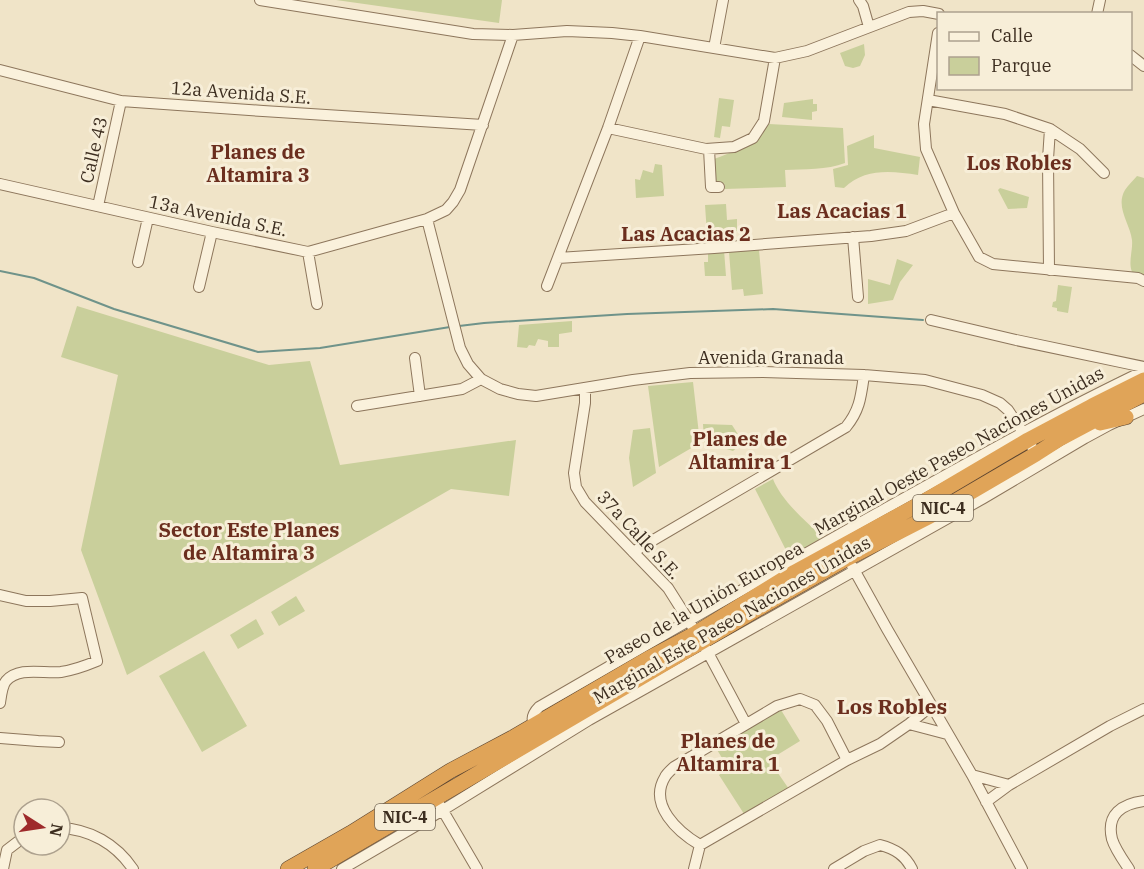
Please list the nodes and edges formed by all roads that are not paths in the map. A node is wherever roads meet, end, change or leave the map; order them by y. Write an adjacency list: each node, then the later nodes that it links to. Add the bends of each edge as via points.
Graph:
1 (260, 0): 6 (street, via 473,33)
2 (723, 0): 9 (street)
3 (859, 0): 5 (street)
4 (937, 14): 5 (street, via 909,12)
5 (869, 27): 11 (street, via 807,51)
6 (513, 35): 7 (street, via 578,31); 16 (street)
7 (640, 36): 9 (street); 17 (street)
8 (937, 45): 14 (street)
9 (714, 48): 11 (street)
10 (1132, 56): 12 (street)
11 (775, 58): 19 (street, via 759,130 753,138 734,147)
12 (1144, 66)
13 (0, 70): 15 (street, 12a Avenida S.E.)
14 (928, 100): 18 (street, via 1005,114); 24 (street, via 924,124 926,149)
15 (122, 101): 16 (street, 12a Avenida S.E.); 23 (street, Calle 43)
16 (483, 125): 26 (street, via 453,202)
17 (608, 128): 19 (street); 30 (street)
18 (1050, 129): 20 (street, via 1080,149); 32 (street)
19 (709, 149): 22 (street, via 711,187)
20 (1104, 173)
21 (0, 184): 23 (street, 13a Avenida S.E.)
22 (718, 187)
23 (98, 207): 25 (street, 13a Avenida S.E.)
24 (954, 213): 28 (street, via 906,231); 32 (street, via 979,257 993,264)
25 (148, 218): 27 (street, 13a Avenida S.E.); 31 (street)
26 (427, 219): 29 (street, 13a Avenida S.E.); 42 (street, via 460,348)
27 (212, 232): 29 (street, 13a Avenida S.E.); 35 (street)
28 (853, 237): 30 (street); 36 (street)
29 (308, 252): 37 (street)
30 (558, 258): 34 (street)
31 (138, 262)
32 (1049, 270): 33 (street)
33 (1142, 278)
34 (547, 286)
35 (199, 287)
36 (858, 297)
37 (317, 304)
38 (931, 320): 40 (street)
39 (415, 358): 46 (street)
40 (1144, 369): 47 (street, Marginal Oeste Paseo Naciones Unidas)
41 (864, 375): 44 (street, Avenida Granada, via 690,374); 51 (street, Avenida Granada, via 925,380 982,395 1008,410); 54 (street, via 859,405 846,427)
42 (481, 379): 44 (street, Avenida Granada, via 500,389 536,396); 46 (street, via 462,389)
43 (1144, 380): 47 (highway, Paseo de la Unión Europea / NIC-4)
44 (585, 388): 54 (street, 37a Calle S.E., via 574,473 576,487 585,502)
45 (1144, 394): 52 (highway, Paseo de la Unión Europea / NIC-4)
46 (420, 396): 48 (street)
47 (1089, 402): 51 (highway, Paseo de la Unión Europea / NIC-4)
48 (357, 406)
49 (1144, 409): 50 (street, Marginal Este Paseo Naciones Unidas)
50 (1126, 417): 52 (highway); 55 (street, Marginal Este Paseo Naciones Unidas, via 982,499)
51 (1026, 436): 53 (street, Avenida Granada); 55 (highway, Paseo de la Unión Europea / NIC-4, via 923,502); 57 (street, Marginal Oeste Paseo Naciones Unidas)
52 (1061, 438): 53 (highway, Paseo de la Unión Europea / NIC-4)
53 (1036, 454): 55 (highway, Paseo de la Unión Europea / NIC-4)
54 (633, 552): 57 (street, 37a Calle S.E., via 668,588)
55 (848, 558): 57 (highway, Paseo de la Unión Europea / NIC-4); 59 (street)
56 (0, 595): 58 (street, via 26,601 82,598 97,661 59,672 11,676 4,683)
57 (698, 637): 61 (street, 37a Calle S.E.); 63 (highway, Paseo de la Unión Europea / NIC-4); 63 (street, Marginal Oeste Paseo Naciones Unidas, via 539,707 532,720); 72 (street, Marginal Este Paseo Naciones Unidas, via 589,720)
58 (0, 703)
59 (931, 706): 62 (street); 64 (street)
60 (1144, 709): 69 (street)
61 (746, 724): 67 (street, via 777,706 800,699 814,705 827,720); 74 (street, via 674,766 665,776 661,804 674,826)
62 (909, 724): 64 (street); 67 (street)
63 (536, 731): 72 (highway, Paseo de la Unión Europea / NIC-4); 80 (highway, Paseo de la Unión Europea / NIC-4, via 514,737 450,771)
64 (947, 734): 68 (street)
65 (0, 738): 66 (street)
66 (59, 742)
67 (847, 760): 74 (street)
68 (972, 775): 69 (street); 71 (street)
69 (1009, 785): 71 (street)
70 (1144, 801): 87 (street, via 1120,808 1111,828 1113,841)
71 (986, 802): 77 (street)
72 (439, 804): 76 (street, Marginal Este Paseo Naciones Unidas); 81 (highway, Paseo de la Unión Europea / NIC-4); 83 (street)
73 (72, 829): 79 (street, via 95,835 116,849)
74 (700, 845): 84 (street)
75 (12, 846): 78 (street, via 7,850)
76 (355, 866): 82 (street, Marginal Este Paseo Naciones Unidas)
77 (1017, 867)
78 (3, 869)
79 (133, 869)
80 (288, 869)
81 (315, 869)
82 (342, 869)
83 (477, 869)
84 (694, 869)
85 (834, 869): 86 (street, via 880,845 896,850)
86 (912, 869)
87 (1129, 869)

